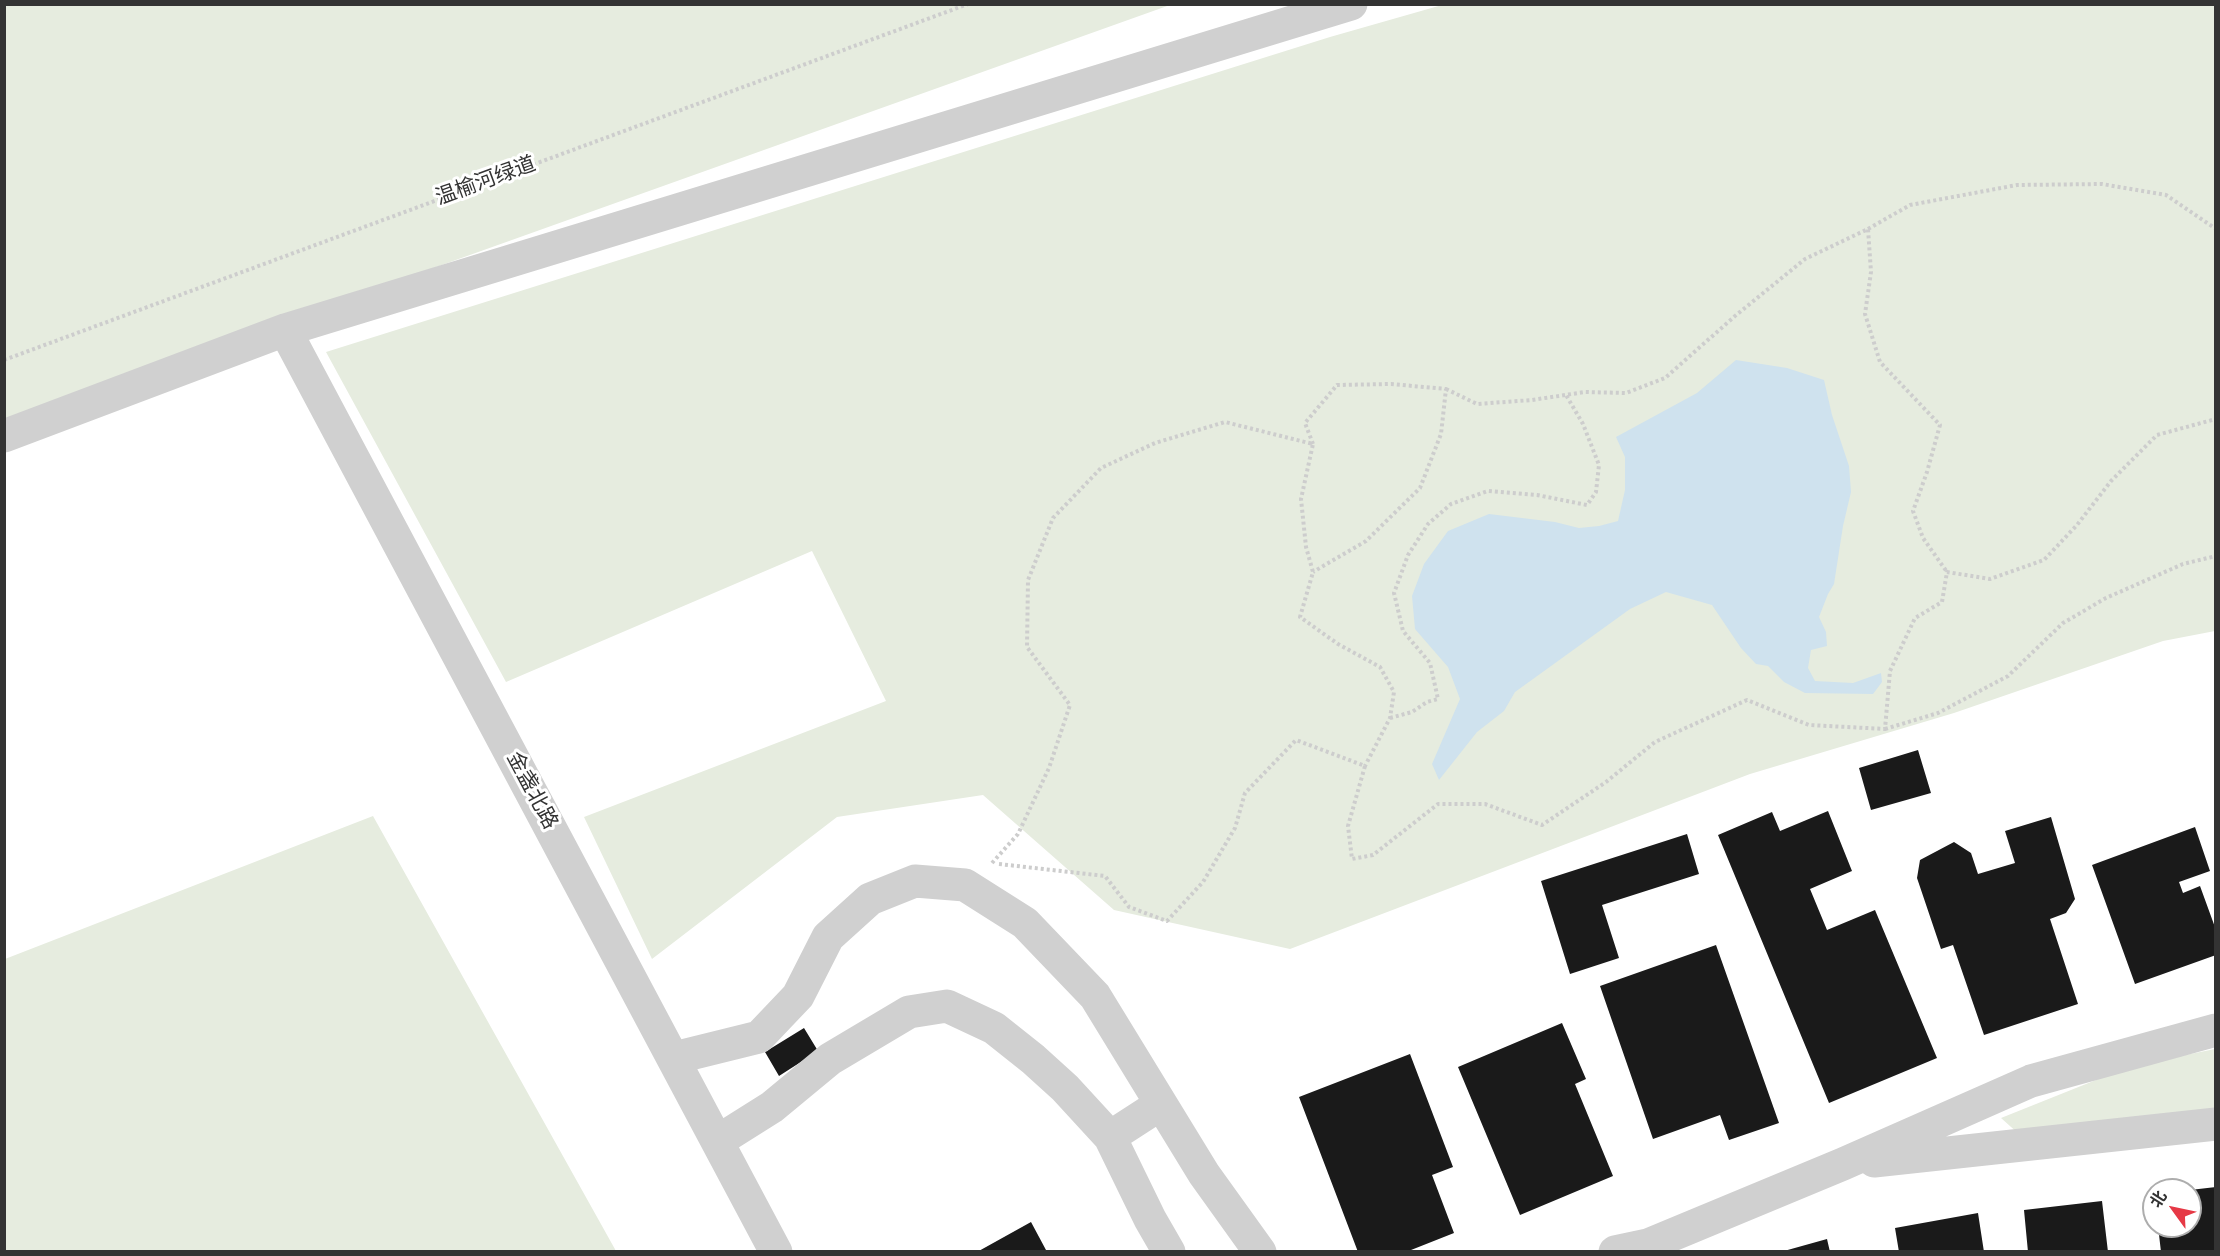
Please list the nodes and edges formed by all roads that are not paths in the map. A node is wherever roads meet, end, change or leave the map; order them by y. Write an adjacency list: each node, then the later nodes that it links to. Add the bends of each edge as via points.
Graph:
1 (1351, 4): 2 (street)
2 (285, 330): 3 (street); 5 (street, 金盏北路)
3 (4, 436)
4 (2216, 1030): 10 (street, via 2031,1081)
5 (674, 1058): 6 (street, via 759,1037 798,996 828,937 870,899 915,881 965,885 1025,924 1095,996); 9 (street, 金盏北路)
6 (1161, 1104): 8 (street); 14 (street, via 1204,1174)
7 (2216, 1125): 10 (street)
8 (1110, 1137): 9 (street, via 1033,1059 994,1028 947,1006 899,1017 830,1059 772,1107); 13 (street)
9 (718, 1141): 12 (street, 金盏北路)
10 (1843, 1164): 11 (street)
11 (1650, 1248): 15 (street)
12 (776, 1251)
13 (1169, 1251)
14 (1260, 1251)
15 (1615, 1251)

